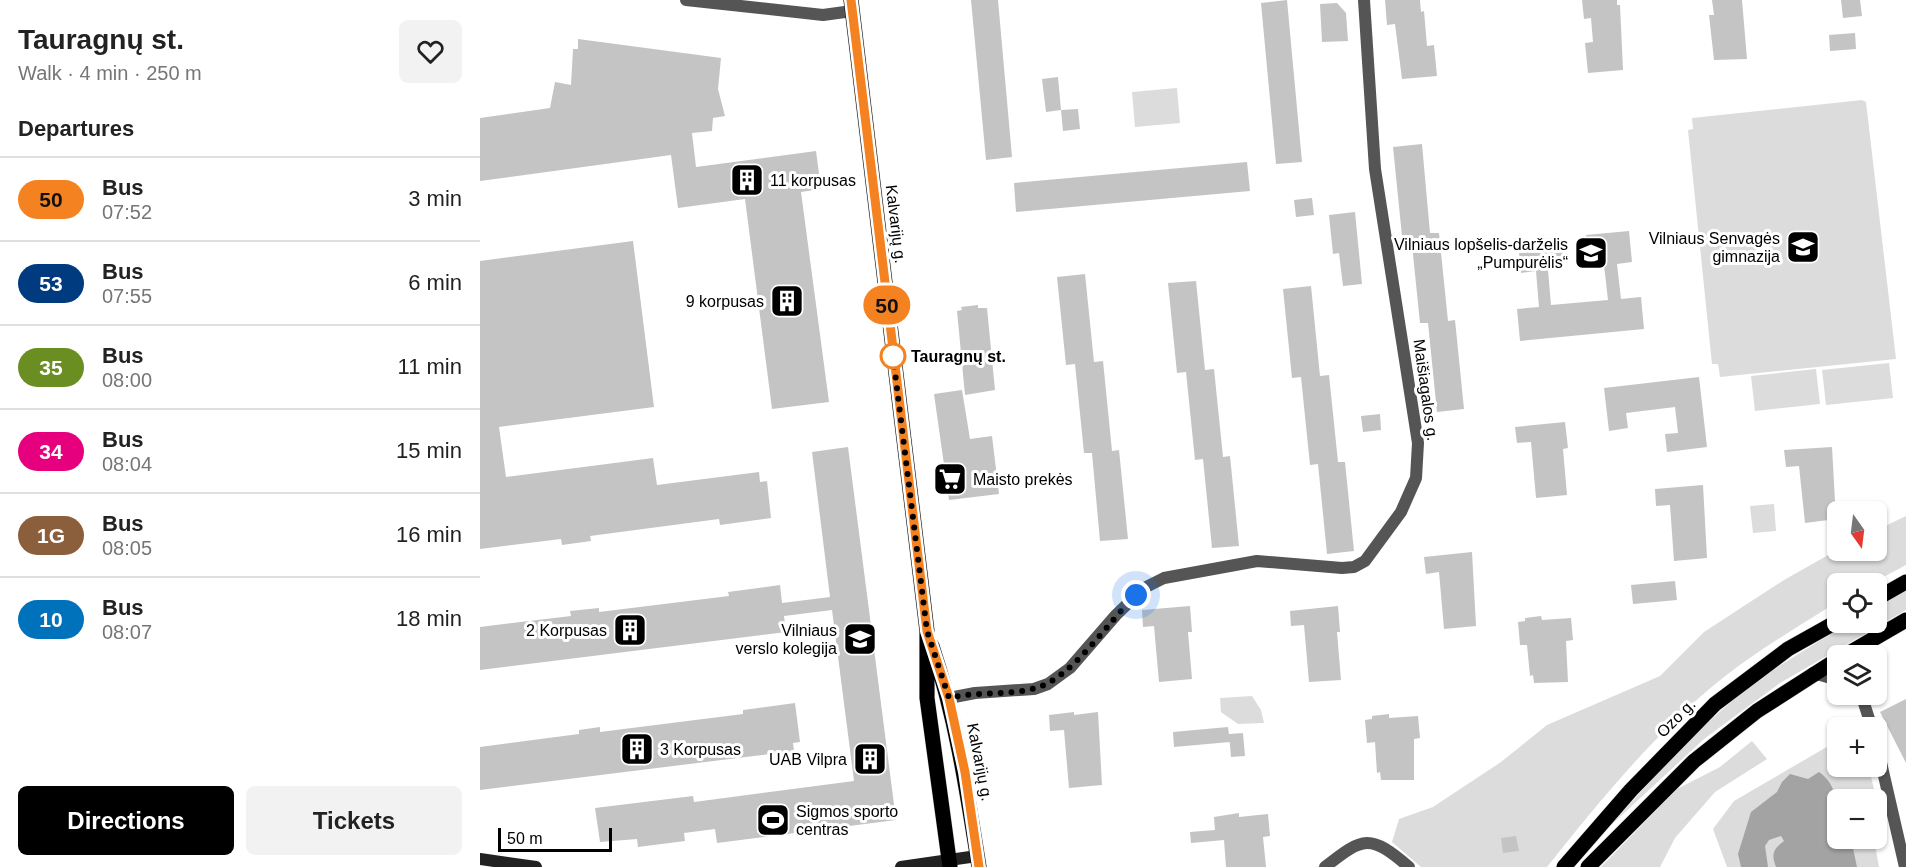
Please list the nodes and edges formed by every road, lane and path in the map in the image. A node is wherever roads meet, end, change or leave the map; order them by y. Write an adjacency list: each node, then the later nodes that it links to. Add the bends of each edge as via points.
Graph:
1 (686, 0): 3 (street, via 823,15)
2 (1364, 0): 13 (street, Maišiagalos g., via 1376,169 1418,443 1411,494 1374,549 1354,567 1257,561 1164,578 1136,595 1070,668 1048,684)
3 (852, 5): 8 (main road, Kalvarijų g.)
4 (1906, 582): 5 (main road)
5 (1887, 593)
6 (1906, 620): 9 (main road)
7 (1827, 627): 22 (main road, Ozo g., via 1788,649 1715,704 1631,790)
8 (927, 631): 13 (main road, Kalvarijų g.); 17 (main road, Kalvarijų g., via 927,698)
9 (1872, 645)
10 (1827, 665): 11 (main road)
11 (1813, 673): 12 (street); 23 (main road, via 1694,761)
12 (1827, 677)
13 (949, 698): 16 (main road, Kalvarijų g.)
14 (1884, 777): 24 (street)
15 (480, 858): 18 (street)
16 (978, 862): 17 (street)
17 (949, 864): 19 (street)
18 (536, 867)
19 (901, 867)
20 (1325, 867): 21 (street, via 1350,848 1376,842)
21 (1409, 867)
22 (1564, 867)
23 (1588, 867)
24 (1905, 867)

